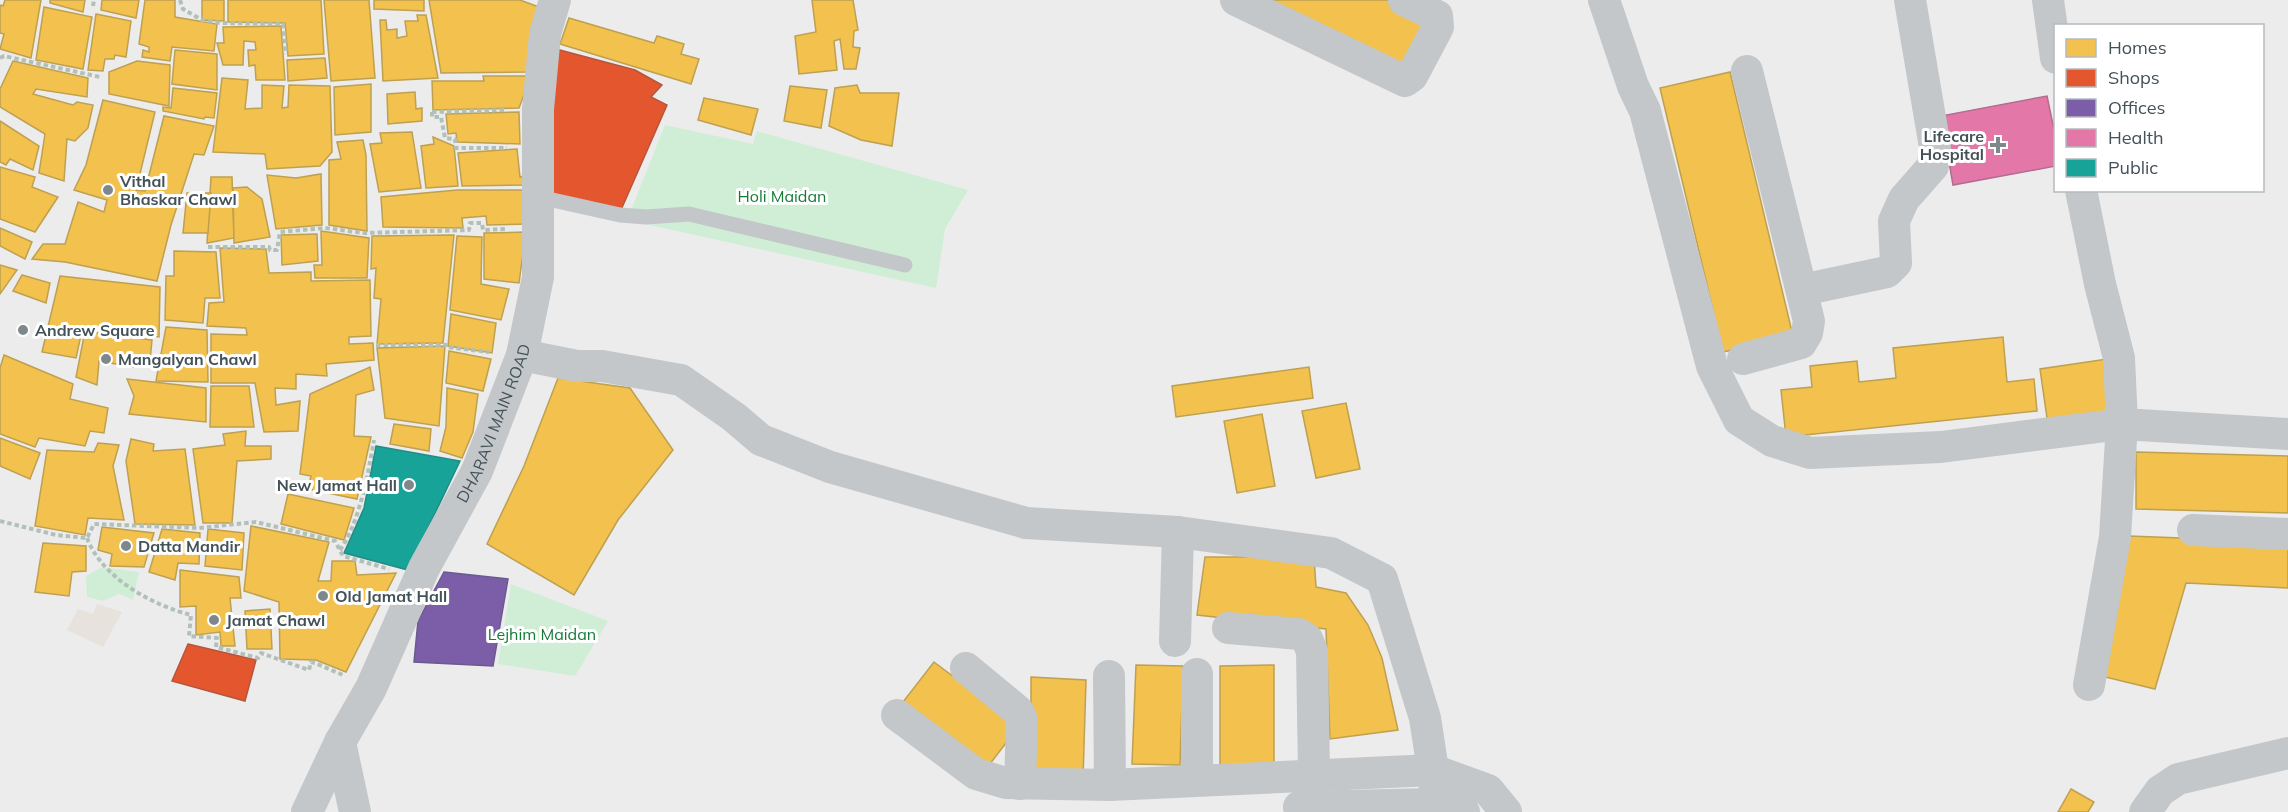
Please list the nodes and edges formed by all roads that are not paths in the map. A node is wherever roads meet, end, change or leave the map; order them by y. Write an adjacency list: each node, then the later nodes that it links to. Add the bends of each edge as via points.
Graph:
1 (555, 0): 10 (street, DHARAVI MAIN ROAD, via 546,34 538,109)
2 (1236, 0): 3 (street, via 1405,81 1412,76 1439,21 1437,16)
3 (1404, 0)
4 (1604, 0): 15 (street, via 1633,86 1646,111 1712,366 1739,420 1772,441 1810,453 1941,447)
5 (1910, 0): 12 (street, via 1935,147 1933,166 1904,199 1894,220 1896,263 1887,272)
6 (2048, 0): 7 (street)
7 (2054, 50)
8 (1747, 71): 12 (street)
9 (2081, 192): 15 (street, via 2119,357)
10 (539, 197): 11 (lane, via 646,217 689,214); 13 (street, DHARAVI MAIN ROAD, via 538,277)
11 (905, 265)
12 (1802, 290): 14 (street, via 1809,321 1808,333 1801,343)
13 (522, 356): 18 (street, via 681,380 761,440 830,467 1026,523); 27 (street, DHARAVI MAIN ROAD, via 477,471 421,577 371,688)
14 (1743, 359)
15 (2122, 424): 16 (street); 25 (street, via 2115,537)
16 (2288, 434)
17 (2193, 530): 19 (street)
18 (1178, 532): 21 (street); 29 (street, via 1331,553 1382,579 1425,718)
19 (2288, 534)
20 (1228, 628): 30 (street, via 1299,634 1307,639 1312,651)
21 (1175, 641)
22 (966, 668): 32 (street, via 1018,711 1022,720)
23 (1197, 674): 31 (street)
24 (1109, 676): 33 (street)
25 (2089, 685)
26 (897, 715): 32 (street, via 984,779)
27 (340, 742): 38 (street, DHARAVI MAIN ROAD); 39 (street)
28 (2288, 753): 40 (street, via 2178,779 2160,791)
29 (1433, 770): 30 (street); 34 (street); 37 (street)
30 (1314, 774): 31 (street)
31 (1197, 780): 33 (street)
32 (1020, 784): 33 (street)
33 (1110, 785)
34 (1488, 804)
35 (1299, 807): 36 (street)
36 (1402, 808): 37 (street)
37 (1450, 808)
38 (307, 812)
39 (355, 812)
40 (2145, 812)

